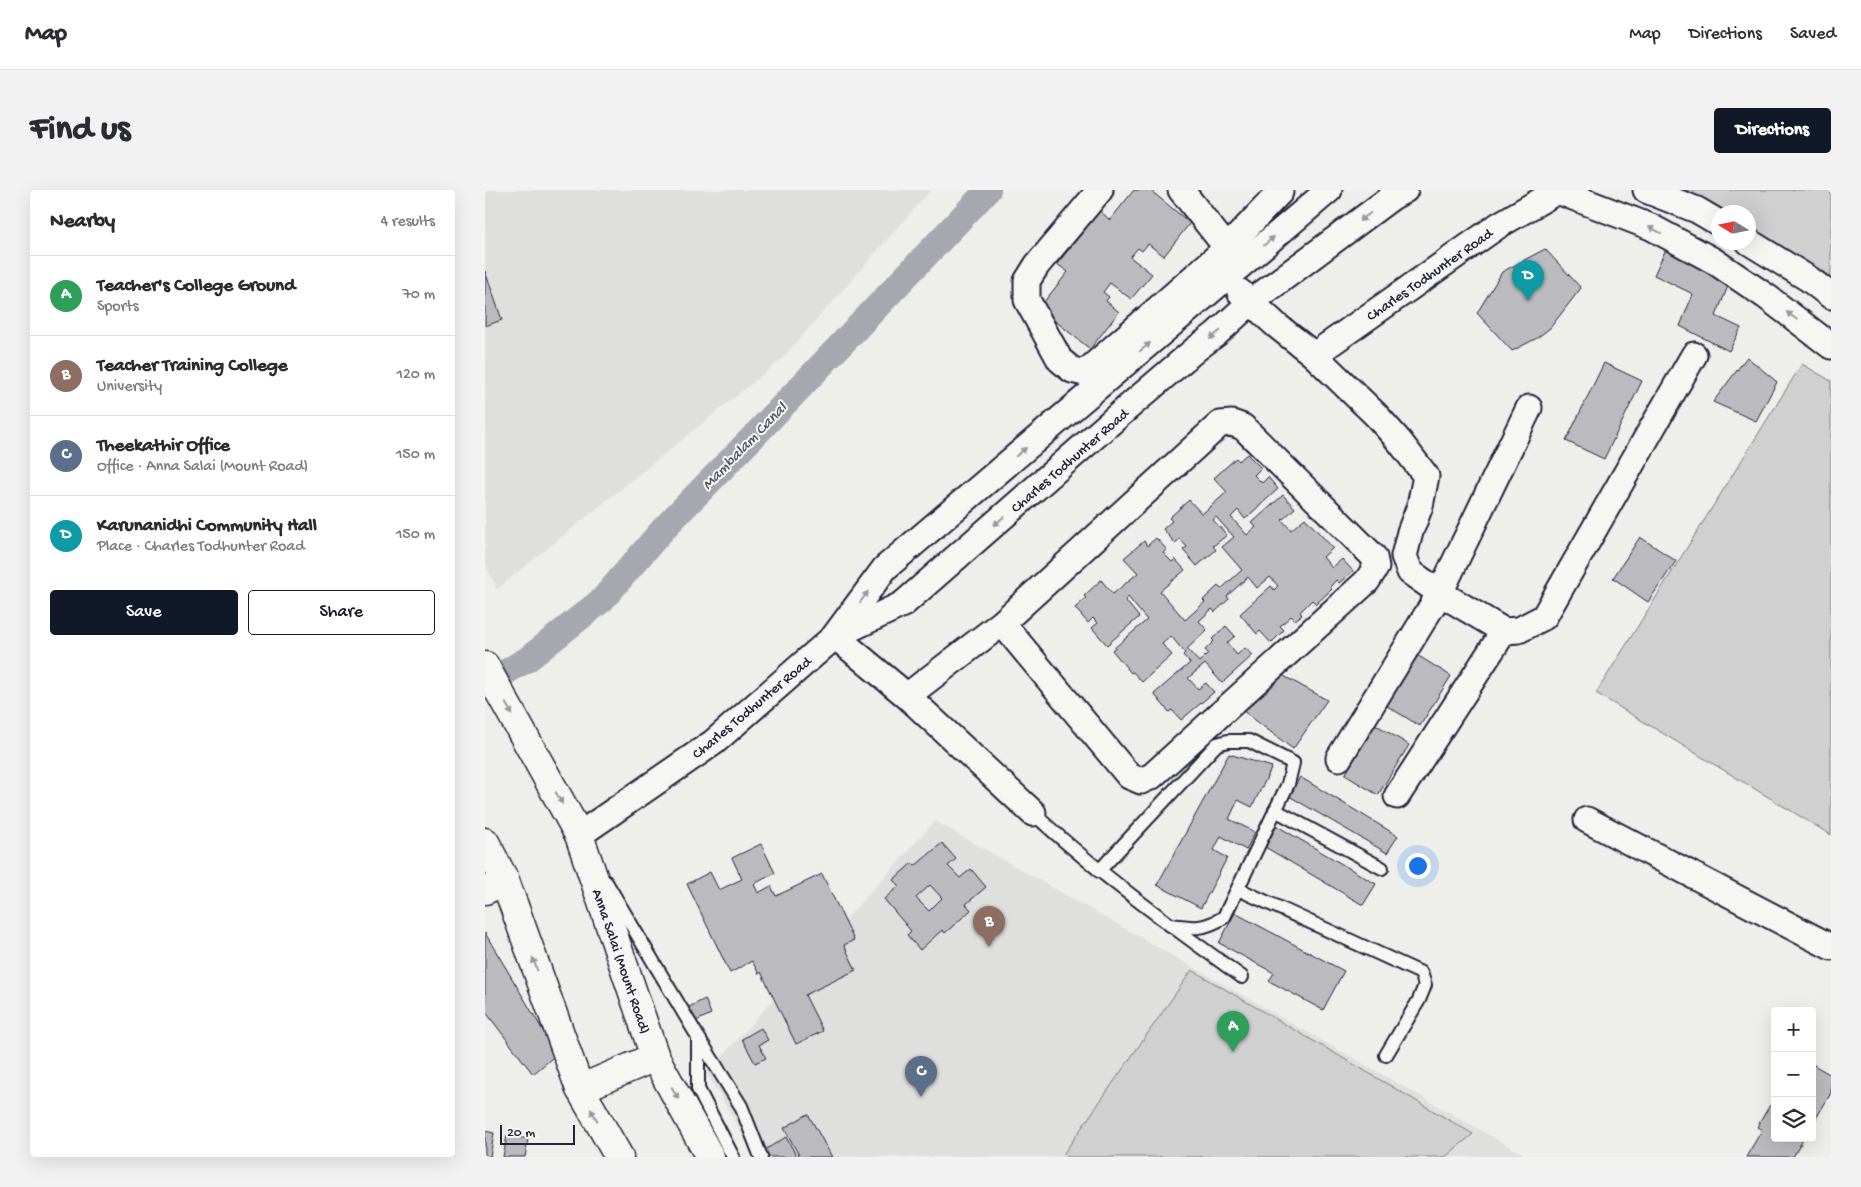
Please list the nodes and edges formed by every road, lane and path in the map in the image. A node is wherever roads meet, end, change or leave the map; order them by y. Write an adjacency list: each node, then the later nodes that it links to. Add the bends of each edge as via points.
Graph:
1 (1100, 190): 12 (street, via 1027,281 1027,300 1060,360 1072,370 1085,373)
2 (1181, 190): 12 (street)
3 (1329, 190): 8 (street)
4 (1405, 190): 11 (street, Charles Todhunter Road, one-way to 11)
5 (1557, 190): 16 (street, one-way to 5, via 1714,261 1651,227); 17 (street, Charles Todhunter Road, via 1499,225)
6 (1646, 190): 9 (street)
7 (1281, 191): 8 (street); 12 (street)
8 (1299, 215): 11 (street); 13 (street, one-way to 8)
9 (1711, 218)
10 (1756, 246): 14 (street)
11 (1325, 247): 15 (street, Charles Todhunter Road)
12 (1227, 248)
13 (1226, 278): 15 (street); 20 (street, one-way to 13)
14 (1831, 296)
15 (1251, 302): 17 (street); 21 (street, Charles Todhunter Road, one-way to 21)
16 (1831, 346)
17 (1314, 355): 22 (street, via 1376,415 1426,476 1404,556 1410,572)
18 (1694, 355): 24 (street, via 1543,617 1519,630)
19 (1529, 408): 22 (street)
20 (998, 472): 21 (street); 25 (street, one-way to 20, via 885,568)
21 (1025, 498): 25 (street, Charles Todhunter Road, one-way to 25, via 903,604)
22 (1440, 593): 24 (street); 28 (street)
23 (1002, 623): 23 (street, via 1129,776 1141,781 1152,776 1367,581 1376,567 1374,557 1243,427 1220,424); 27 (street)
24 (1504, 631): 29 (street)
25 (835, 636): 27 (street); 33 (street, Charles Todhunter Road, via 714,742)
26 (485, 666): 33 (main road, Anna Salai (Mount Road), one-way to 33)
27 (907, 696): 31 (street)
28 (1339, 758)
29 (1397, 796)
30 (1275, 810): 35 (lane); 36 (lane, via 1288,784 1293,763 1249,740 1217,744); 38 (lane)
31 (1033, 813): 36 (lane)
32 (1587, 820): 40 (street)
33 (579, 835): 42 (lane); 44 (main road, Anna Salai (Mount Road))
34 (485, 842): 37 (main road)
35 (1382, 868)
36 (1099, 871): 39 (lane)
37 (495, 885): 45 (main road, one-way to 37)
38 (1237, 888): 39 (lane, via 1224,917 1211,925 1195,928); 43 (lane, via 1421,973 1425,985 1419,1000)
39 (1170, 926): 41 (lane)
40 (1831, 946)
41 (1242, 977)
42 (698, 1037): 48 (lane, via 698,1089); 49 (lane, via 741,1106)
43 (1386, 1055)
44 (655, 1057): 45 (main road); 47 (main road, Anna Salai (Mount Road), one-way to 47)
45 (580, 1089): 46 (main road, one-way to 45)
46 (619, 1157)
47 (710, 1157)
48 (733, 1157)
49 (761, 1157)

